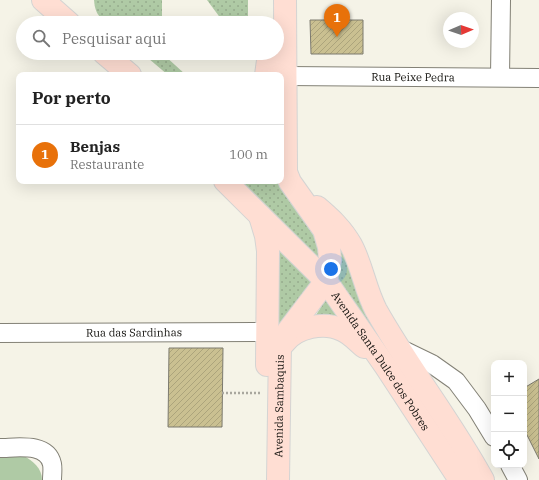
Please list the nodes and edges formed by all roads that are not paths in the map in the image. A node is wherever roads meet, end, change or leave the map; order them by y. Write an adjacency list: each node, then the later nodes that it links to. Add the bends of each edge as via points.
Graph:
1 (43, 0): 5 (main road)
2 (272, 0): 6 (main road)
3 (285, 0): 7 (main road, Avenida Sambaquis)
4 (501, 0): 17 (street)
5 (62, 16)
6 (271, 16)
7 (283, 16)
8 (112, 60): 12 (main road)
9 (113, 60): 13 (main road)
10 (271, 60): 14 (main road, Avenida Sambaquis)
11 (278, 60): 15 (main road, Avenida Sambaquis)
12 (122, 72)
13 (127, 72)
14 (275, 72)
15 (276, 72)
16 (284, 75): 17 (street, Rua Peixe Pedra)
17 (500, 77): 18 (street, Rua Peixe Pedra)
18 (539, 78)
19 (284, 158): 21 (main road, Avenida Sambaquis, via 287,177)
20 (228, 184): 22 (main road, Avenida Santa Dulce dos Pobres)
21 (293, 186): 23 (main road, Avenida Sambaquis, via 326,235 330,253); 26 (main road, Avenida Santa Dulce dos Pobres, via 343,232 354,250 372,302)
22 (260, 215): 23 (main road, Avenida Santa Dulce dos Pobres); 24 (main road, Avenida Sambaquis, via 268,251)
23 (326, 281): 27 (main road, Avenida Sambaquis, via 285,334); 28 (main road, Avenida Santa Dulce dos Pobres)
24 (267, 332): 25 (street, Rua das Sardinhas); 33 (main road, Avenida Sambaquis)
25 (0, 333)
26 (399, 348): 29 (street, via 432,364 456,381); 36 (main road, Avenida Santa Dulce dos Pobres)
27 (279, 355): 28 (main road, via 284,342 297,332 312,327 333,327 348,333); 34 (main road, Avenida Sambaquis)
28 (386, 367): 35 (main road, Avenida Santa Dulce dos Pobres)
29 (491, 432)
30 (0, 448): 32 (street, via 32,448 45,453 52,464)
31 (512, 468): 37 (street)
32 (52, 480)
33 (267, 480)
34 (278, 480)
35 (460, 480)
36 (483, 480)
37 (518, 480)

